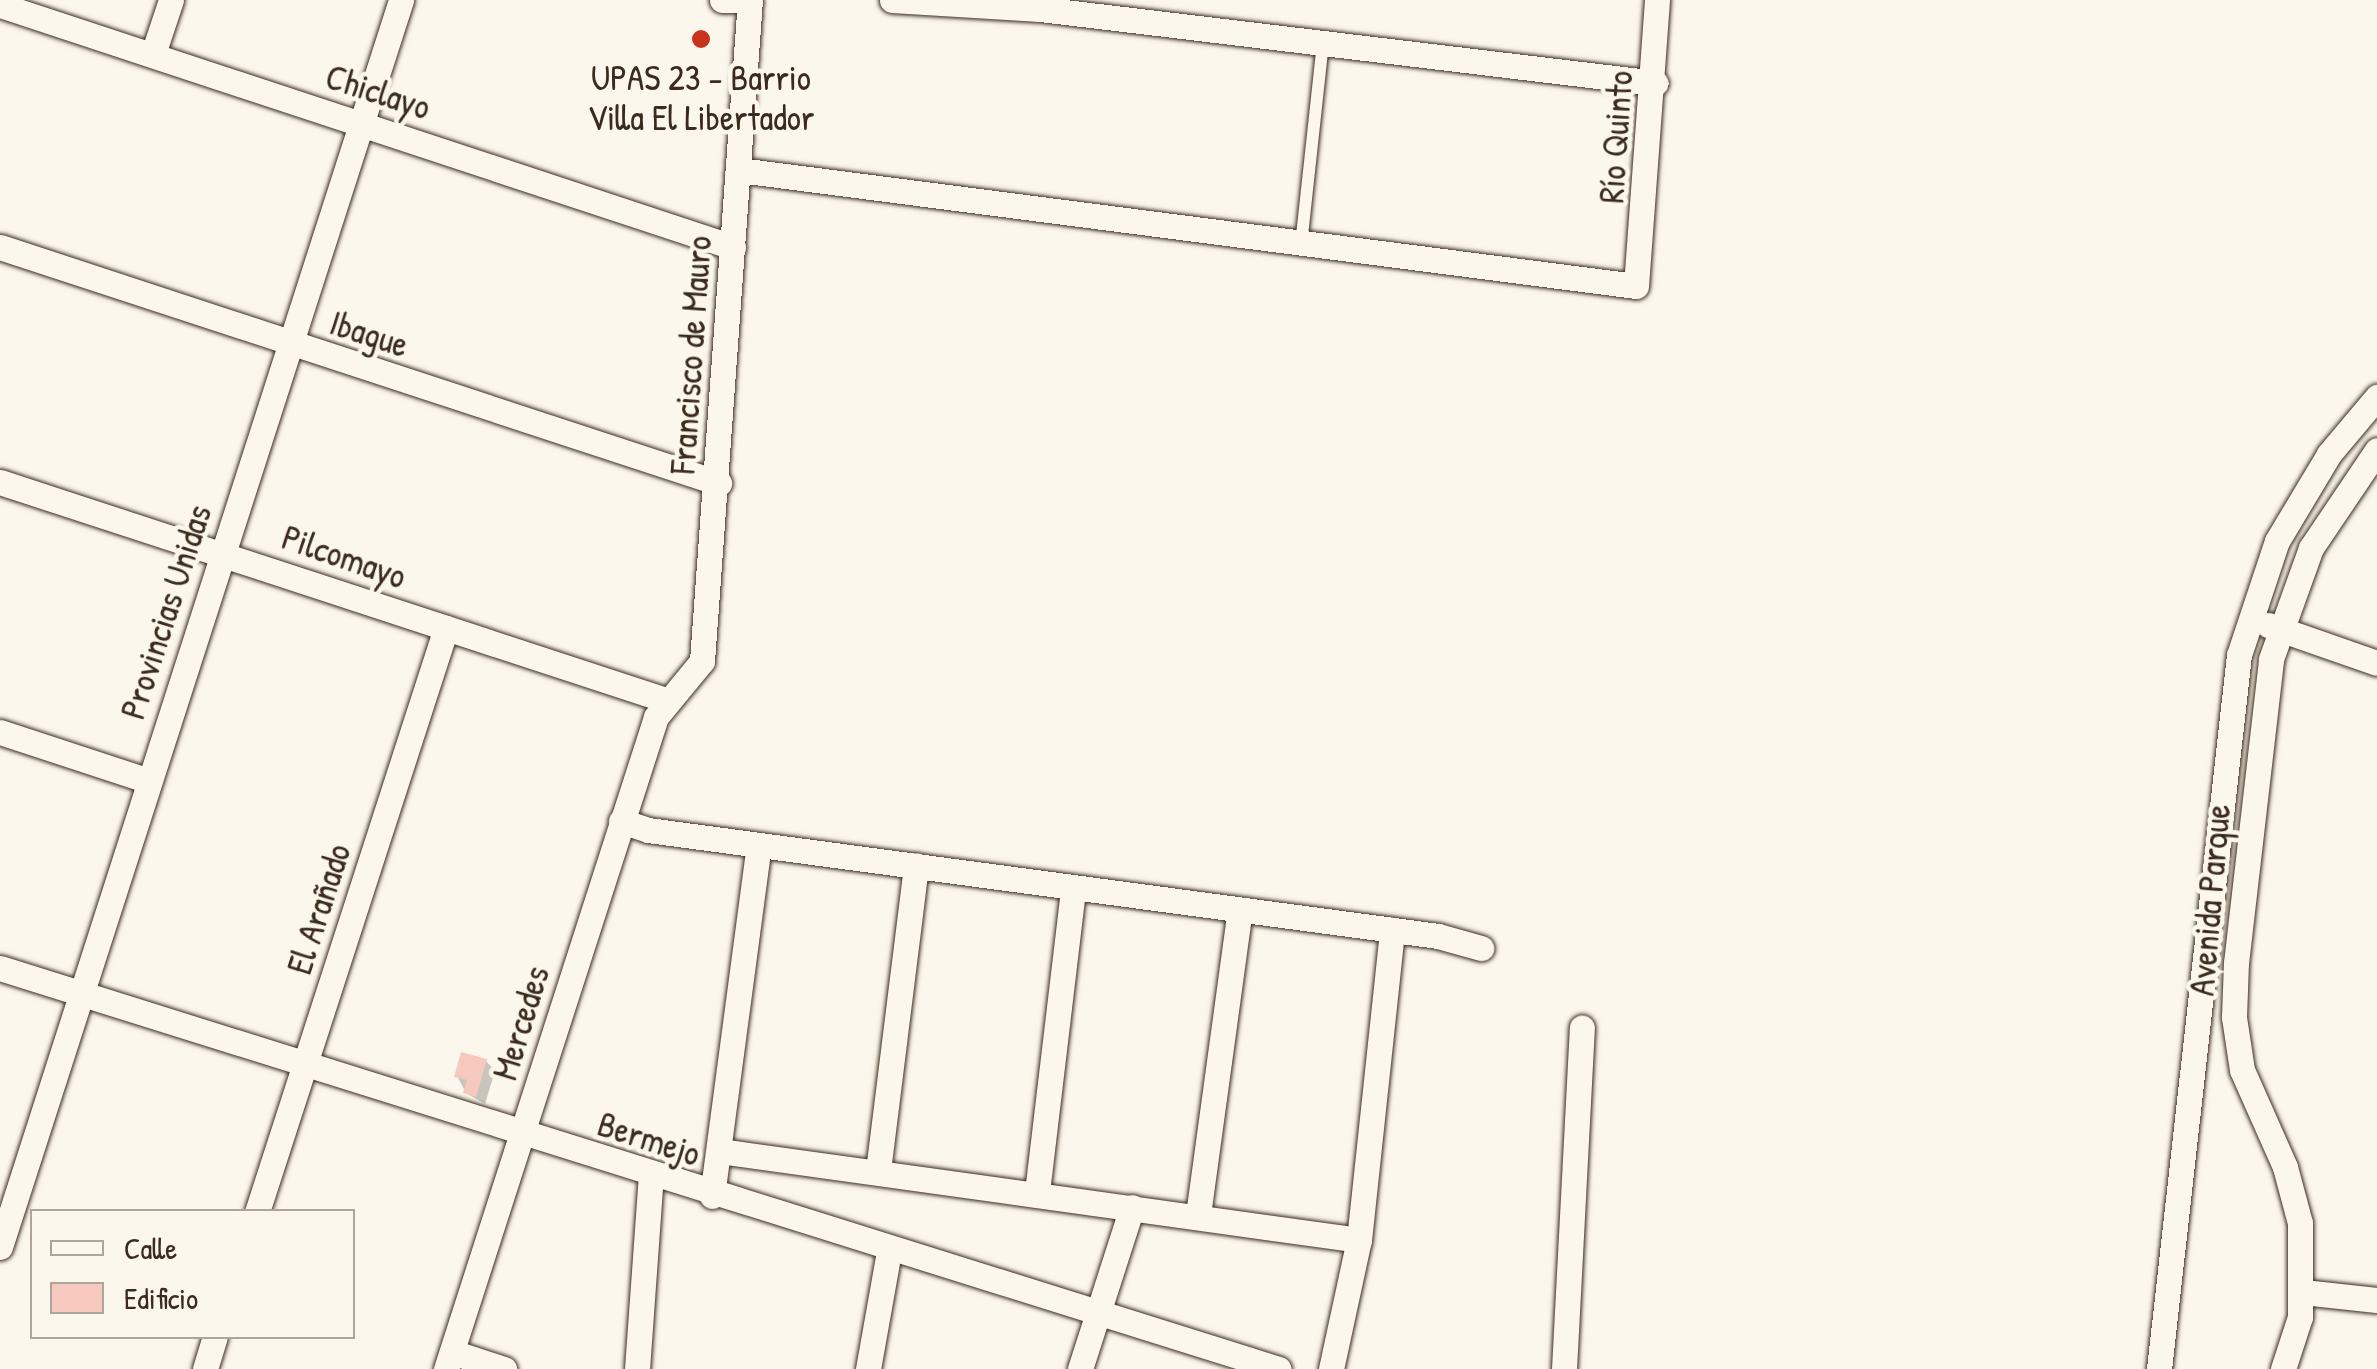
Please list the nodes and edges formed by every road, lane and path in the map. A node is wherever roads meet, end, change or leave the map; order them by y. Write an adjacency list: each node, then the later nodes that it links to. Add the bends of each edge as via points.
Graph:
1 (171, 0): 9 (street)
2 (401, 0): 11 (street, Provincias Unidas)
3 (722, 0): 4 (street)
4 (747, 0): 12 (street, Francisco de Mauro)
5 (892, 0): 8 (street, via 1040,9)
6 (1657, 0): 10 (street, Río Quinto)
7 (0, 5): 9 (street, Chiclayo)
8 (1323, 44): 10 (street); 13 (lane)
9 (154, 54): 11 (street, Chiclayo)
10 (1656, 82): 13 (street, Río Quinto, via 1636,286)
11 (360, 124): 14 (street, Chiclayo); 16 (street, Provincias Unidas)
12 (740, 170): 13 (street); 14 (street, Francisco de Mauro)
13 (1301, 244)
14 (733, 247): 20 (street, Francisco de Mauro)
15 (0, 248): 16 (street, Ibague)
16 (289, 344): 20 (street, Ibague); 21 (street, Provincias Unidas)
17 (2377, 397): 22 (street, via 2300,500)
18 (2377, 450): 24 (street, Avenida Parque, via 2311,548)
19 (0, 482): 21 (street, Pilcomayo)
20 (718, 483): 26 (street, Francisco de Mauro, via 702,661)
21 (222, 553): 23 (street, Pilcomayo); 28 (street, Provincias Unidas)
22 (2249, 619): 24 (street); 65 (street, via 2228,717)
23 (446, 628): 26 (street, Pilcomayo); 39 (street, El Arañado)
24 (2280, 629): 25 (street); 52 (street, Avenida Parque, via 2266,691 2234,1017 2242,1070 2293,1193)
25 (2377, 663)
26 (666, 700): 29 (street, Mercedes)
27 (0, 732): 28 (street)
28 (149, 780): 37 (street, Provincias Unidas)
29 (620, 821): 30 (street); 40 (street, Mercedes)
30 (758, 845): 31 (street); 41 (street)
31 (916, 864): 32 (street); 42 (street)
32 (1073, 888): 33 (street); 44 (street)
33 (1240, 910): 34 (street); 48 (street)
34 (1392, 930): 35 (street); 49 (street)
35 (1481, 948)
36 (0, 968): 37 (street, Bermejo)
37 (83, 994): 39 (street, Bermejo); 50 (street, Provincias Unidas)
38 (1582, 1027): 64 (street)
39 (306, 1065): 40 (street, Bermejo); 47 (street, El Arañado)
40 (524, 1136): 43 (street, Bermejo); 56 (street, Mercedes)
41 (720, 1151): 42 (street); 45 (street)
42 (878, 1171): 44 (street)
43 (652, 1176): 45 (street, Bermejo); 59 (street)
44 (1037, 1192): 46 (street)
45 (712, 1196): 51 (street, Bermejo)
46 (1132, 1207): 48 (street); 54 (street)
47 (259, 1209)
48 (1198, 1215): 49 (street)
49 (1359, 1240): 63 (street)
50 (0, 1247)
51 (888, 1251): 54 (street, Bermejo); 60 (street)
52 (2302, 1292): 53 (street); 66 (street, Avenida Parque)
53 (2377, 1300)
54 (1094, 1315): 61 (street); 62 (street, Bermejo)
55 (215, 1339): 57 (street)
56 (449, 1360): 58 (street)
57 (204, 1369)
58 (504, 1369)
59 (637, 1369)
60 (868, 1369)
61 (1080, 1369)
62 (1279, 1369)
63 (1332, 1369)
64 (1564, 1369)
65 (2159, 1369)
66 (2283, 1369)

